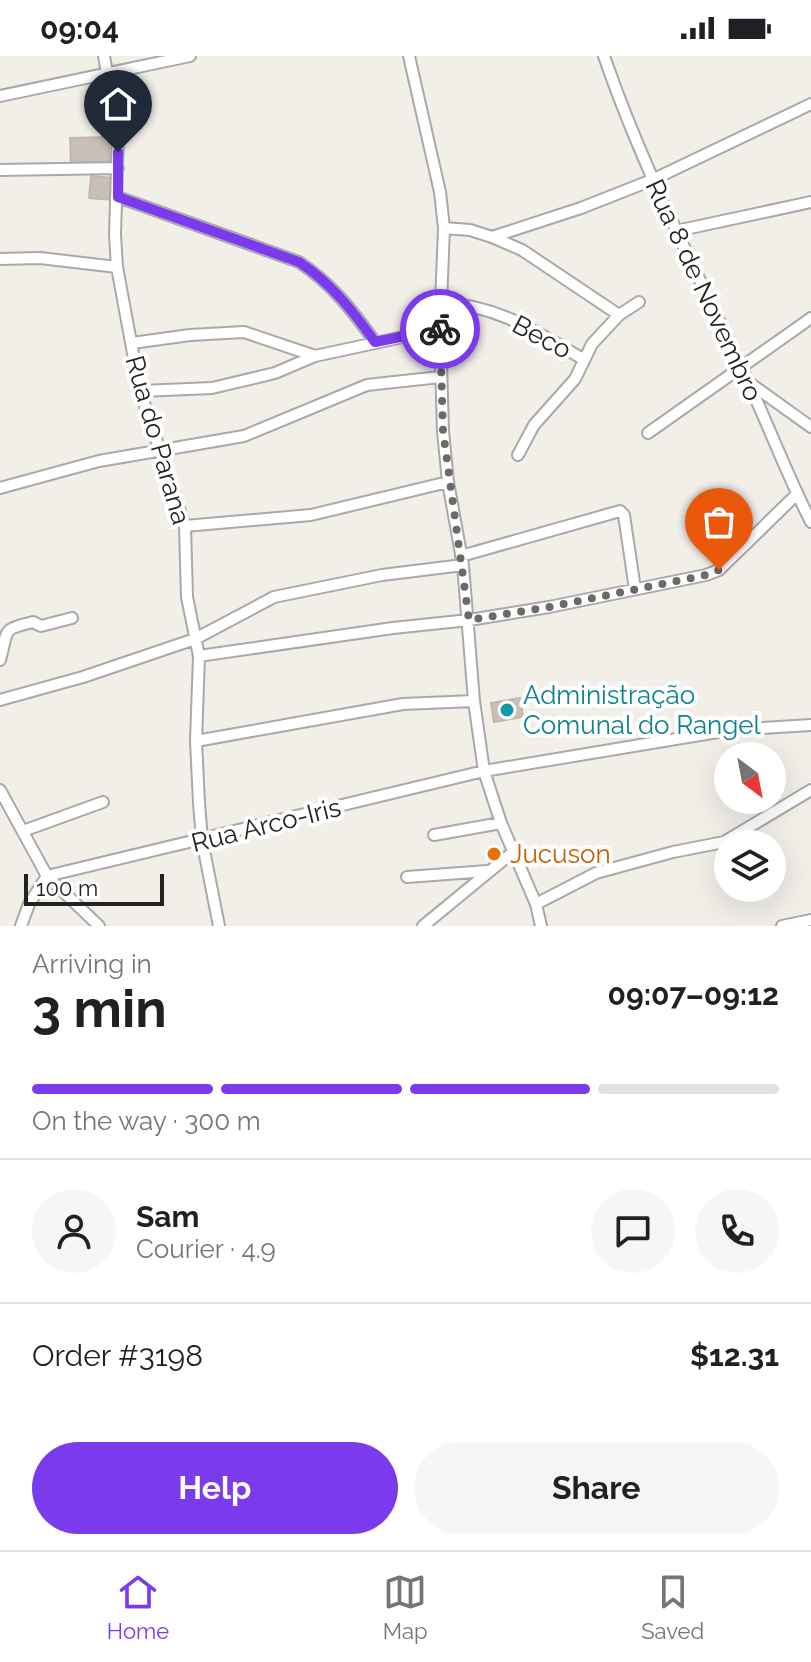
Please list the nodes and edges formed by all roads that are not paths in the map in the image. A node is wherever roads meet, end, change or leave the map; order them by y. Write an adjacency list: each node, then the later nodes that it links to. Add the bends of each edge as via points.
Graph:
1 (104, 56): 5 (street, Rua do Parana)
2 (190, 56): 5 (street)
3 (409, 56): 13 (street, via 439,183)
4 (604, 56): 10 (street, Rua 8 de Novembro)
5 (107, 73): 6 (street); 8 (street, Rua do Parana)
6 (0, 96)
7 (811, 104): 10 (street)
8 (118, 168): 9 (street); 11 (street, Rua do Parana)
9 (0, 170)
10 (652, 180): 14 (street, Rua 8 de Novembro); 15 (street)
11 (118, 197): 17 (street, Rua do Parana); 23 (street, via 299,262 342,298)
12 (811, 202): 14 (street)
13 (444, 228): 15 (street); 19 (street)
14 (676, 231): 27 (street, Rua 8 de Novembro)
15 (492, 237): 20 (street, via 522,250)
16 (0, 259): 17 (street)
17 (117, 267): 24 (street, Rua do Parana)
18 (639, 302): 20 (street, Beco)
19 (440, 303): 22 (street); 26 (street, Beco, via 468,303 490,311 530,327)
20 (619, 315): 26 (street, Beco)
21 (811, 318): 27 (street)
22 (440, 329): 23 (street); 28 (street)
23 (375, 342): 25 (street)
24 (132, 343): 25 (street, via 244,332); 30 (street, Rua do Parana)
25 (315, 356): 30 (street, via 275,373 212,388)
26 (583, 359): 34 (street, via 578,375 534,425)
27 (741, 367): 29 (street, Rua 8 de Novembro); 32 (street)
28 (440, 377): 33 (street, via 367,385 244,436); 35 (street)
29 (749, 383): 31 (street); 37 (street, Rua 8 de Novembro)
30 (140, 391): 33 (street, Rua do Parana)
31 (811, 427)
32 (648, 433)
33 (159, 453): 36 (street, via 99,461); 39 (street, Rua do Parana)
34 (518, 455)
35 (448, 482): 39 (street, via 311,515); 40 (street)
36 (0, 488)
37 (797, 494): 38 (street, Rua 8 de Novembro); 41 (street, via 719,570)
38 (811, 522)
39 (185, 526): 44 (street, Rua do Parana, via 187,597)
40 (462, 560): 41 (street, via 620,511); 43 (street); 44 (street, via 292,591)
41 (635, 589): 43 (street)
42 (72, 618): 46 (street, via 8,629)
43 (469, 620): 45 (street); 48 (street)
44 (195, 639): 45 (street, Rua do Parana); 47 (street)
45 (199, 656): 50 (street, Rua do Parana)
46 (0, 660)
47 (0, 700)
48 (474, 701): 50 (street, via 403,704); 51 (street)
49 (811, 725): 51 (street, Rua Arco-Iris, via 730,730)
50 (196, 741): 58 (street, Rua do Parana)
51 (484, 771): 55 (street); 58 (street, Rua Arco-Iris)
52 (0, 790): 56 (street)
53 (811, 790): 63 (street, via 739,835 596,873)
54 (103, 802): 56 (street)
55 (501, 823): 57 (street); 59 (street)
56 (23, 831): 61 (street)
57 (434, 835)
58 (202, 840): 61 (street, Rua Arco-Iris); 67 (street, Rua do Parana)
59 (513, 852): 60 (street); 63 (street)
60 (489, 871): 62 (street); 68 (street)
61 (47, 876): 65 (street); 66 (street)
62 (407, 877)
63 (536, 904): 69 (street)
64 (811, 920): 70 (street)
65 (21, 926)
66 (99, 926)
67 (219, 926)
68 (423, 926)
69 (541, 926)
70 (782, 926)

